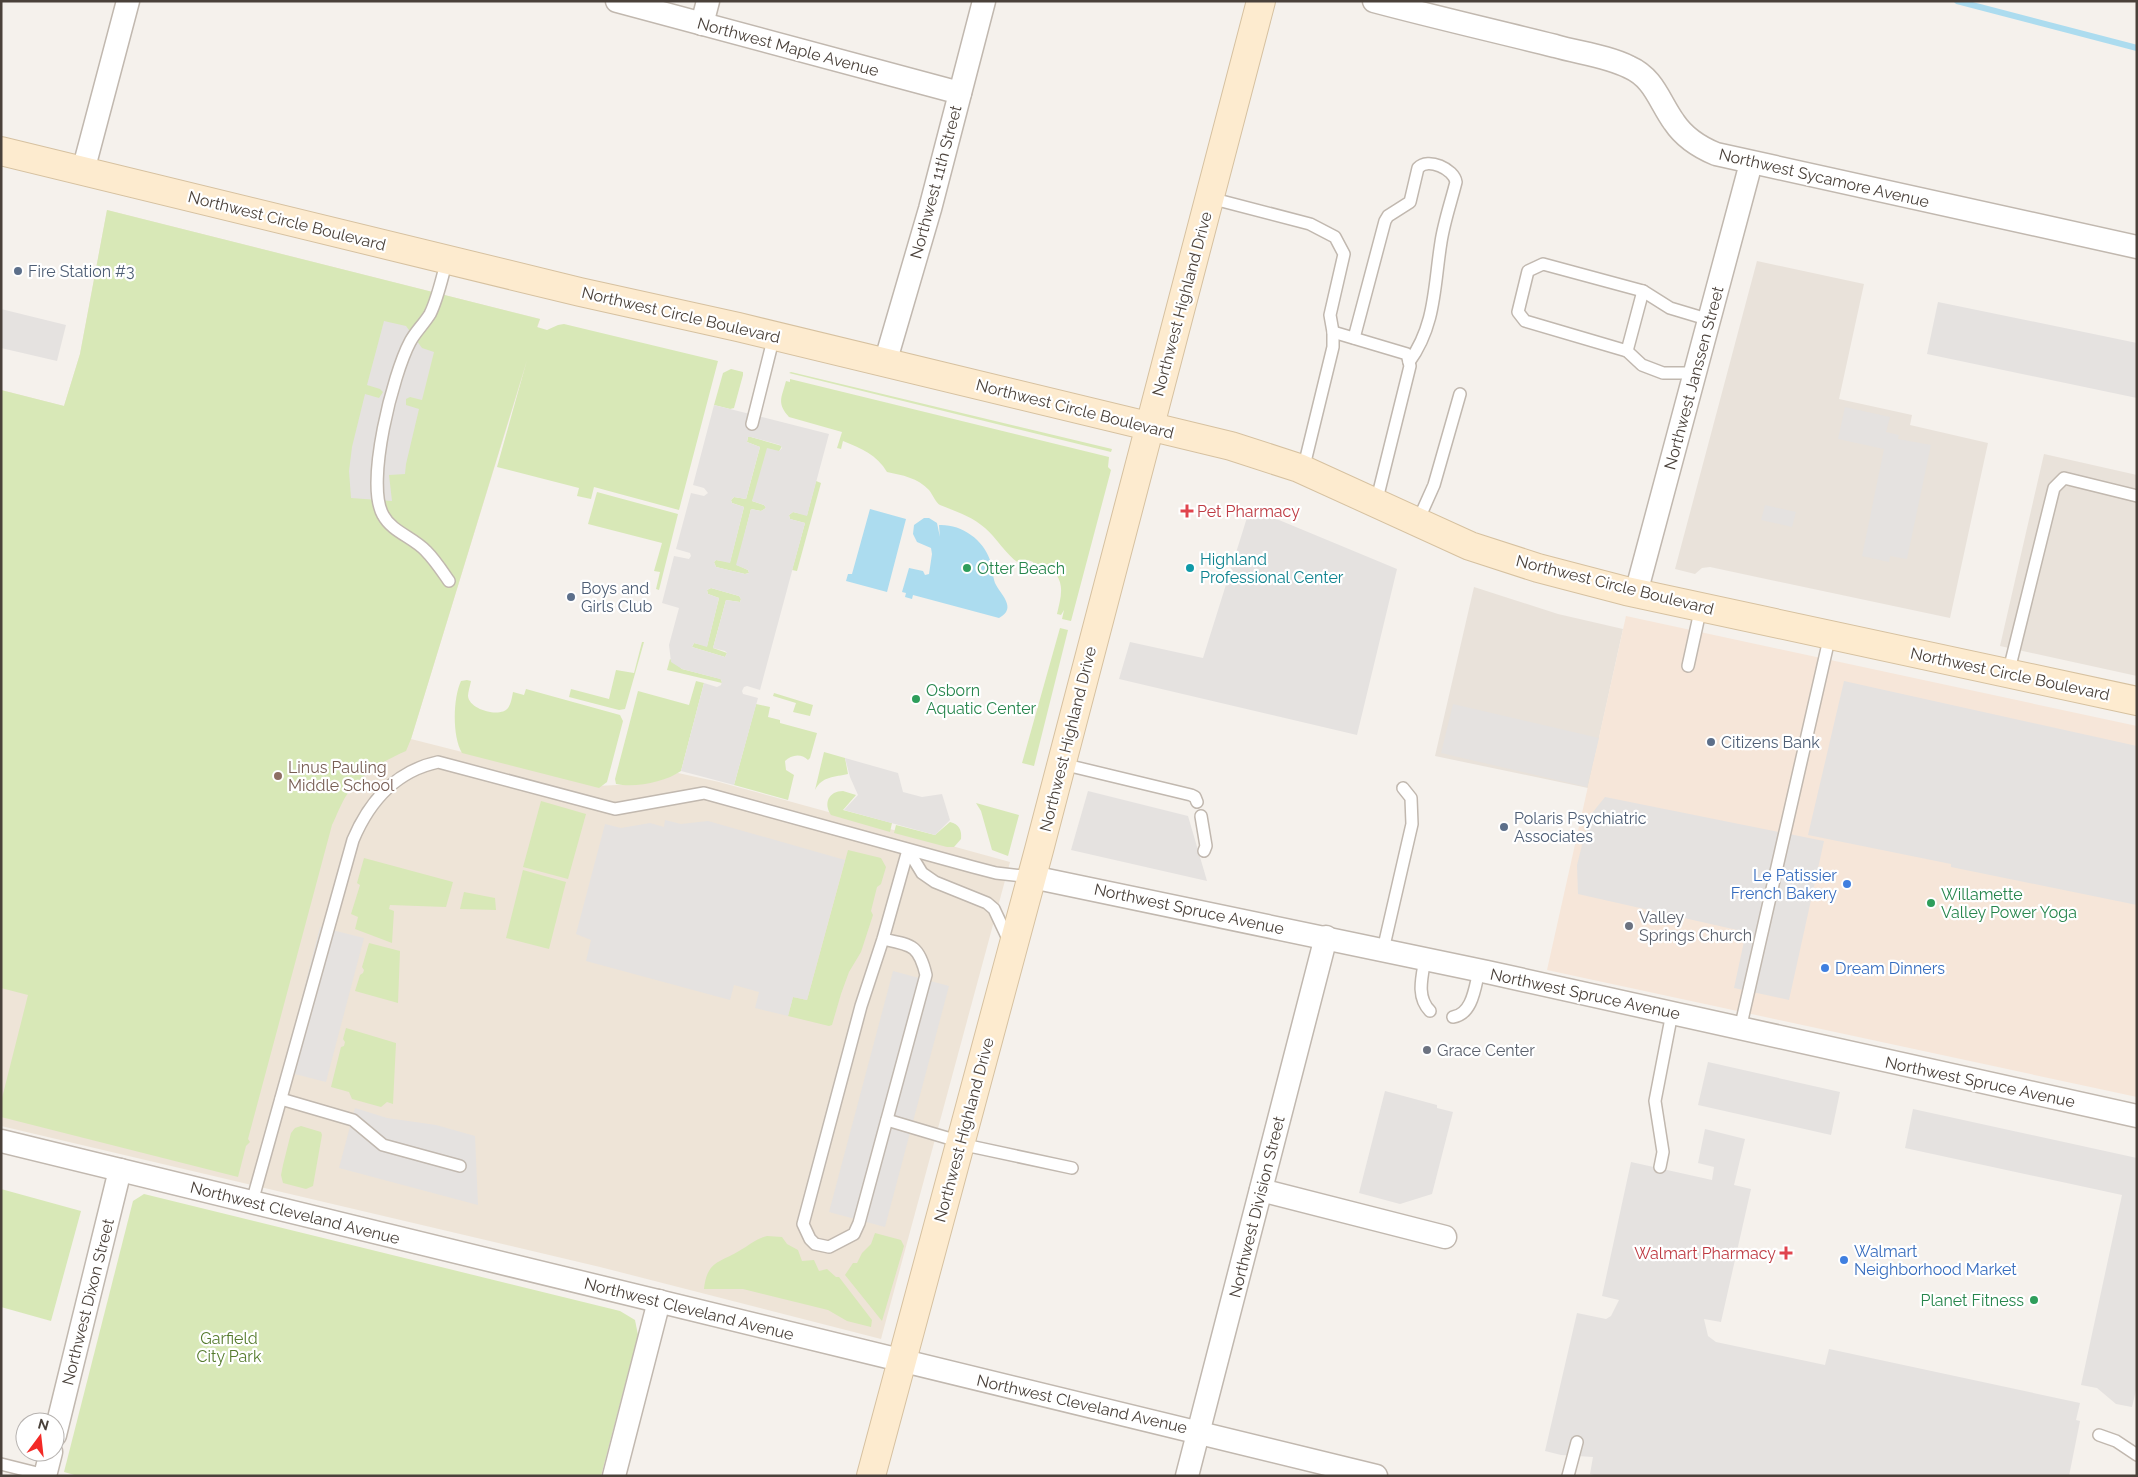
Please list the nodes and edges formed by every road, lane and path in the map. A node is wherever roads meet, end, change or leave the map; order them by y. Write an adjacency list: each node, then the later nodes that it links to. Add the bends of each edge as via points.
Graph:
1 (128, 1): 11 (street)
2 (617, 1): 7 (street, Northwest Maple Avenue)
3 (708, 1): 7 (street)
4 (984, 1): 8 (street, Northwest 11th Street)
5 (1261, 1): 12 (main road, Northwest Highland Drive)
6 (1374, 1): 10 (street, Northwest Sycamore Avenue, via 1630,67 1657,90 1673,122 1683,134 1701,148)
7 (702, 24): 8 (street, Northwest Maple Avenue)
8 (960, 92): 22 (street, Northwest 11th Street)
9 (1, 152): 11 (main road, Northwest Circle Boulevard)
10 (1750, 163): 13 (street, Northwest Sycamore Avenue); 16 (street, Northwest Janssen Street)
11 (83, 172): 14 (main road, Northwest Circle Boulevard)
12 (1210, 198): 17 (lane, via 1310,224 1335,237 1344,254 1330,315); 26 (main road, Northwest Highland Drive)
13 (2137, 247)
14 (447, 260): 18 (main road, Northwest Circle Boulevard); 31 (lane, via 430,314 417,331 402,362 376,468 376,492 382,515 393,527 426,550)
15 (1643, 291): 16 (lane, via 1670,308); 20 (lane); 20 (lane, via 1543,264 1528,270 1518,312 1525,321)
16 (1710, 320): 23 (street, Northwest Janssen Street)
17 (1333, 332): 19 (lane); 27 (lane, via 1333,346)
18 (774, 336): 22 (main road, Northwest Circle Boulevard); 25 (lane)
19 (1354, 338): 21 (lane, via 1407,354); 21 (lane, via 1385,221 1410,202 1421,165 1449,170 1455,175 1456,182 1441,240 1436,292 1424,338)
20 (1627, 351): 23 (lane, via 1642,366 1663,373)
21 (1409, 362): 29 (lane)
22 (885, 363): 26 (main road, Northwest Circle Boulevard)
23 (1696, 373): 32 (street, Northwest Janssen Street)
24 (1460, 394): 30 (lane, via 1434,485)
25 (752, 424)
26 (1149, 426): 27 (main road, Northwest Circle Boulevard, via 1231,446); 38 (main road, Northwest Highland Drive)
27 (1303, 470): 29 (main road, Northwest Circle Boulevard)
28 (2137, 496): 36 (lane, via 2064,478 2054,488)
29 (1376, 503): 30 (main road, Northwest Circle Boulevard)
30 (1417, 523): 32 (main road, Northwest Circle Boulevard, via 1489,553 1593,584)
31 (449, 582)
32 (1636, 593): 33 (main road, Northwest Circle Boulevard)
33 (1701, 607): 34 (main road, Northwest Circle Boulevard); 35 (lane)
34 (1830, 635): 36 (main road, Northwest Circle Boulevard); 54 (lane)
35 (1688, 666)
36 (2008, 674): 37 (main road, Northwest Circle Boulevard)
37 (2137, 702)
38 (1062, 764): 40 (lane, via 1191,795); 44 (main road, Northwest Highland Drive)
39 (1403, 788): 48 (lane, via 1411,798 1412,824)
40 (1197, 802)
41 (1201, 816): 43 (lane)
42 (908, 850): 44 (lane, via 996,873); 46 (lane); 47 (lane, via 922,873 935,882 987,903 994,909); 55 (lane, via 704,793 615,809 438,762 423,765 381,793 360,824 349,853)
43 (1204, 850)
44 (1032, 876): 45 (street, Northwest Spruce Avenue); 47 (main road, Northwest Highland Drive)
45 (1326, 937): 48 (street, Northwest Spruce Avenue); 64 (street, Northwest Division Street)
46 (883, 939): 57 (lane, via 913,947 922,957 926,976); 57 (lane, via 861,1006 803,1224 815,1244 829,1247 854,1234)
47 (1013, 949): 59 (main road, Northwest Highland Drive)
48 (1383, 950): 49 (street, Northwest Spruce Avenue)
49 (1425, 959): 50 (street, Northwest Spruce Avenue); 51 (lane, via 1420,993)
50 (1479, 971): 52 (street, Northwest Spruce Avenue); 53 (lane, via 1467,1008)
51 (1430, 1011)
52 (1672, 1013): 54 (street, Northwest Spruce Avenue); 61 (lane, via 1656,1101 1663,1152)
53 (1453, 1017)
54 (1740, 1028): 56 (street, Northwest Spruce Avenue)
55 (281, 1099): 60 (lane, via 353,1120 384,1146); 65 (lane)
56 (2137, 1116)
57 (888, 1120): 59 (lane)
58 (1, 1141): 63 (street, Northwest Cleveland Avenue)
59 (960, 1143): 62 (lane); 68 (main road, Northwest Highland Drive)
60 (460, 1166)
61 (1660, 1167)
62 (1072, 1168)
63 (120, 1170): 65 (street, Northwest Cleveland Avenue); 69 (street, Northwest Dixon Street)
64 (1261, 1190): 66 (street); 70 (street, Northwest Division Street)
65 (252, 1202): 67 (street, Northwest Cleveland Avenue)
66 (1445, 1237)
67 (659, 1301): 68 (street, Northwest Cleveland Avenue); 77 (street)
68 (902, 1361): 70 (street, Northwest Cleveland Avenue); 78 (main road, Northwest Highland Drive)
69 (61, 1412)
70 (1199, 1432): 79 (street, Northwest Division Street); 80 (street, Northwest Cleveland Avenue)
71 (2098, 1435): 73 (lane, via 2116,1441)
72 (1577, 1442): 81 (lane)
73 (2137, 1455)
74 (48, 1462): 76 (street)
75 (1, 1464): 76 (lane)
76 (45, 1475)
77 (614, 1476)
78 (871, 1476)
79 (1187, 1476)
80 (1376, 1476)
81 (1568, 1476)

